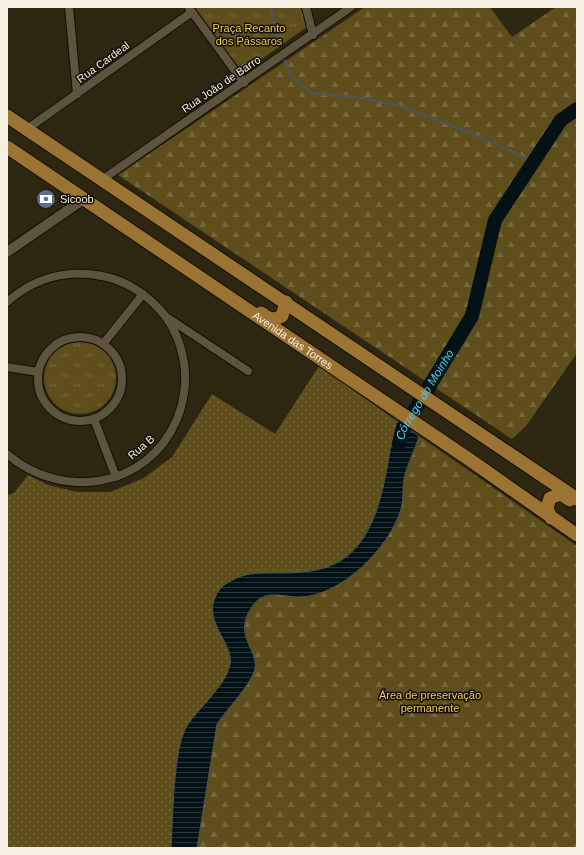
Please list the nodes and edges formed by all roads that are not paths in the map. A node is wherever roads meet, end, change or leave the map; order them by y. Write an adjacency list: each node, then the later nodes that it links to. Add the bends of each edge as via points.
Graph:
1 (69, 7): 7 (street)
2 (306, 7): 5 (street)
3 (351, 7): 5 (street, Rua João de Barro)
4 (190, 9): 6 (street); 7 (street, Rua Cardeal)
5 (313, 35): 6 (street, Rua João de Barro)
6 (244, 83): 11 (street, Rua João de Barro)
7 (77, 94): 9 (street, Rua Cardeal)
8 (7, 116): 9 (main road)
9 (26, 129): 11 (main road)
10 (7, 147): 12 (main road, Avenida das Torres)
11 (103, 179): 17 (main road)
12 (84, 200): 13 (street); 14 (main road, Avenida das Torres)
13 (7, 252)
14 (183, 266): 17 (main road, via 205,275 270,319 282,316); 28 (main road, Avenida das Torres, via 470,460)
15 (143, 294): 16 (street, Rua B, via 108,277 70,273 32,284); 18 (street, Rua B); 19 (street)
16 (7, 302)
17 (286, 302): 26 (main road)
18 (165, 316): 21 (street, Rua B); 25 (street, Rua B, via 182,351 185,390 181,409 163,443 150,457)
19 (103, 344): 22 (street, via 90,338 76,337 63,340 51,348 42,359); 23 (street, via 113,353 119,364 122,376 121,389 108,411)
20 (7, 367): 22 (street)
21 (248, 371)
22 (38, 372): 23 (street, via 41,398 49,408 59,416 72,421)
23 (94, 419): 25 (street)
24 (7, 454): 25 (street, Rua B, via 35,473 62,481 84,483)
25 (116, 477)
26 (577, 499)
27 (577, 504): 28 (main road, via 557,494 547,503)
28 (551, 518): 29 (main road, Avenida das Torres)
29 (577, 535)

